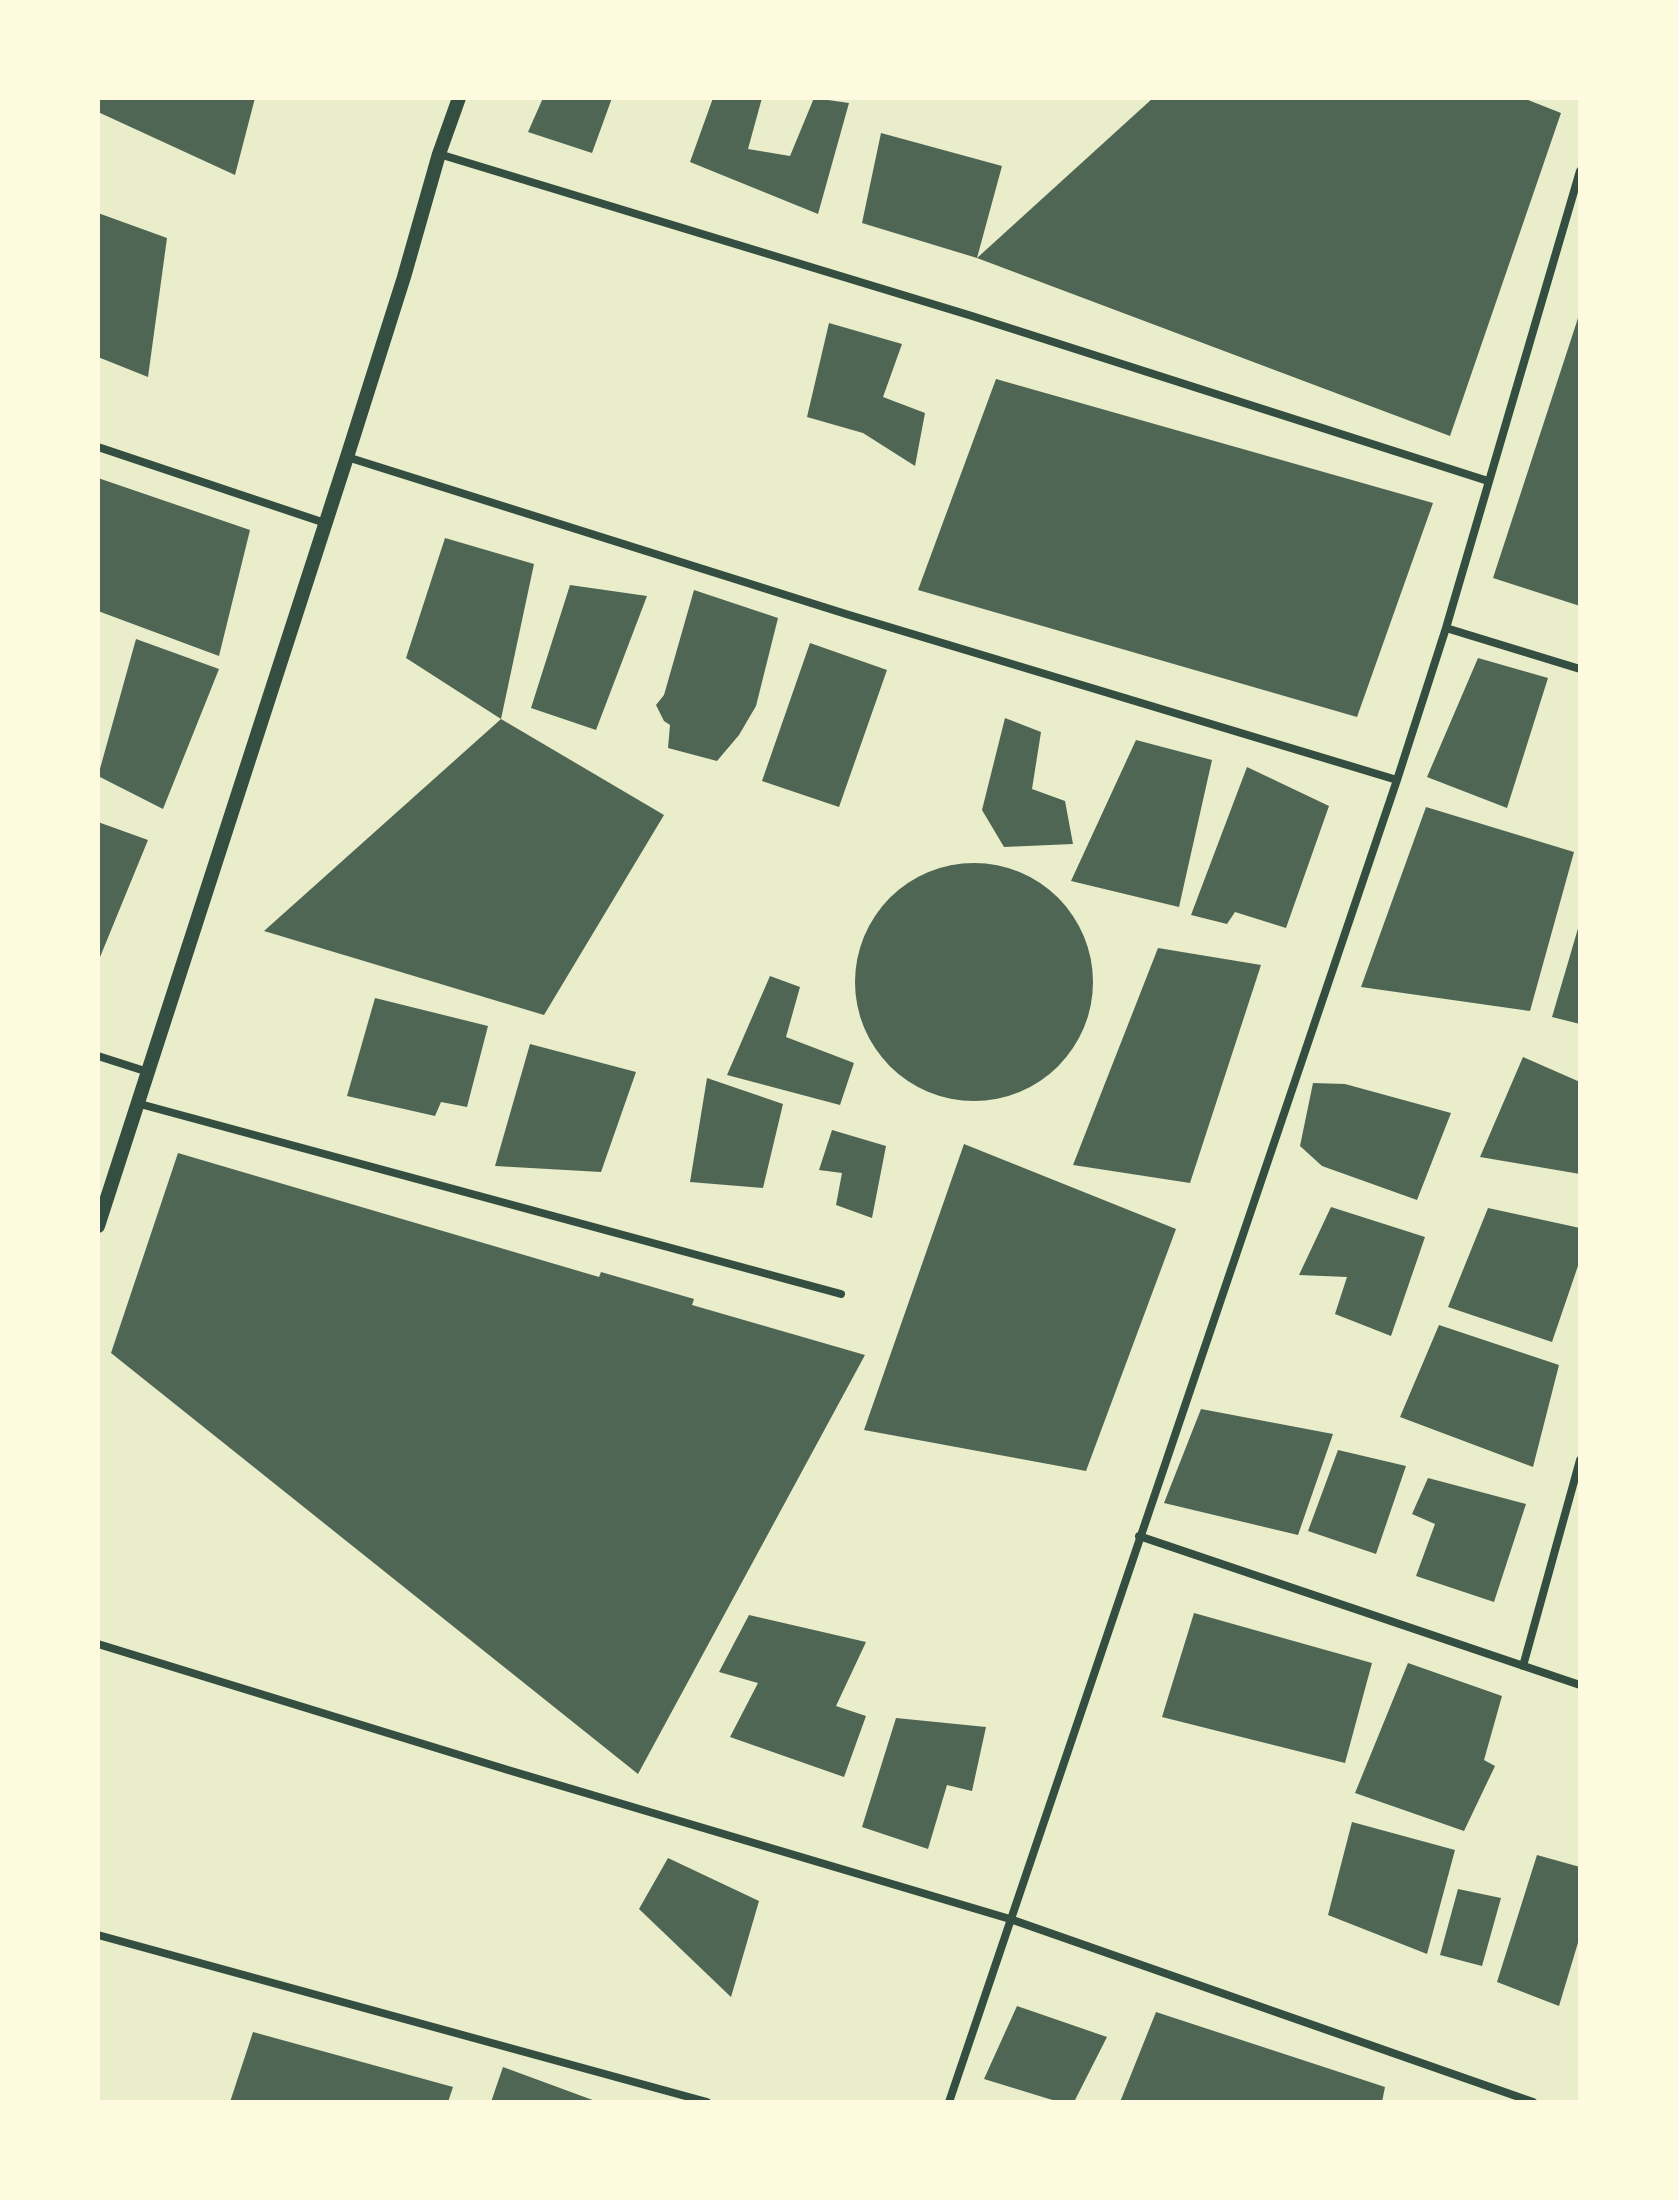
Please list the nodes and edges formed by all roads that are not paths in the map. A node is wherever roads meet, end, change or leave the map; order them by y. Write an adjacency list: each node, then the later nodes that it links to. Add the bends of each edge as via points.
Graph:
1 (459, 98): 2 (street)
2 (439, 154): 5 (street); 6 (street, via 957,311)
3 (1580, 171): 6 (street)
4 (98, 447): 7 (street)
5 (347, 457): 7 (street); 10 (street)
6 (1488, 481): 8 (street)
7 (325, 523): 12 (street)
8 (1446, 628): 9 (street); 10 (street)
9 (1580, 669)
10 (1397, 780): 17 (street)
11 (98, 1056): 12 (street)
12 (148, 1072): 13 (street)
13 (140, 1104): 14 (street); 15 (street)
14 (98, 1226)
15 (841, 1294)
16 (1580, 1460): 19 (street)
17 (1139, 1536): 19 (street); 21 (street)
18 (98, 1644): 21 (street)
19 (1523, 1666): 20 (street)
20 (1580, 1685)
21 (1010, 1919): 24 (street); 25 (street)
22 (98, 1935): 23 (street)
23 (707, 2102)
24 (949, 2102)
25 (1533, 2102)

